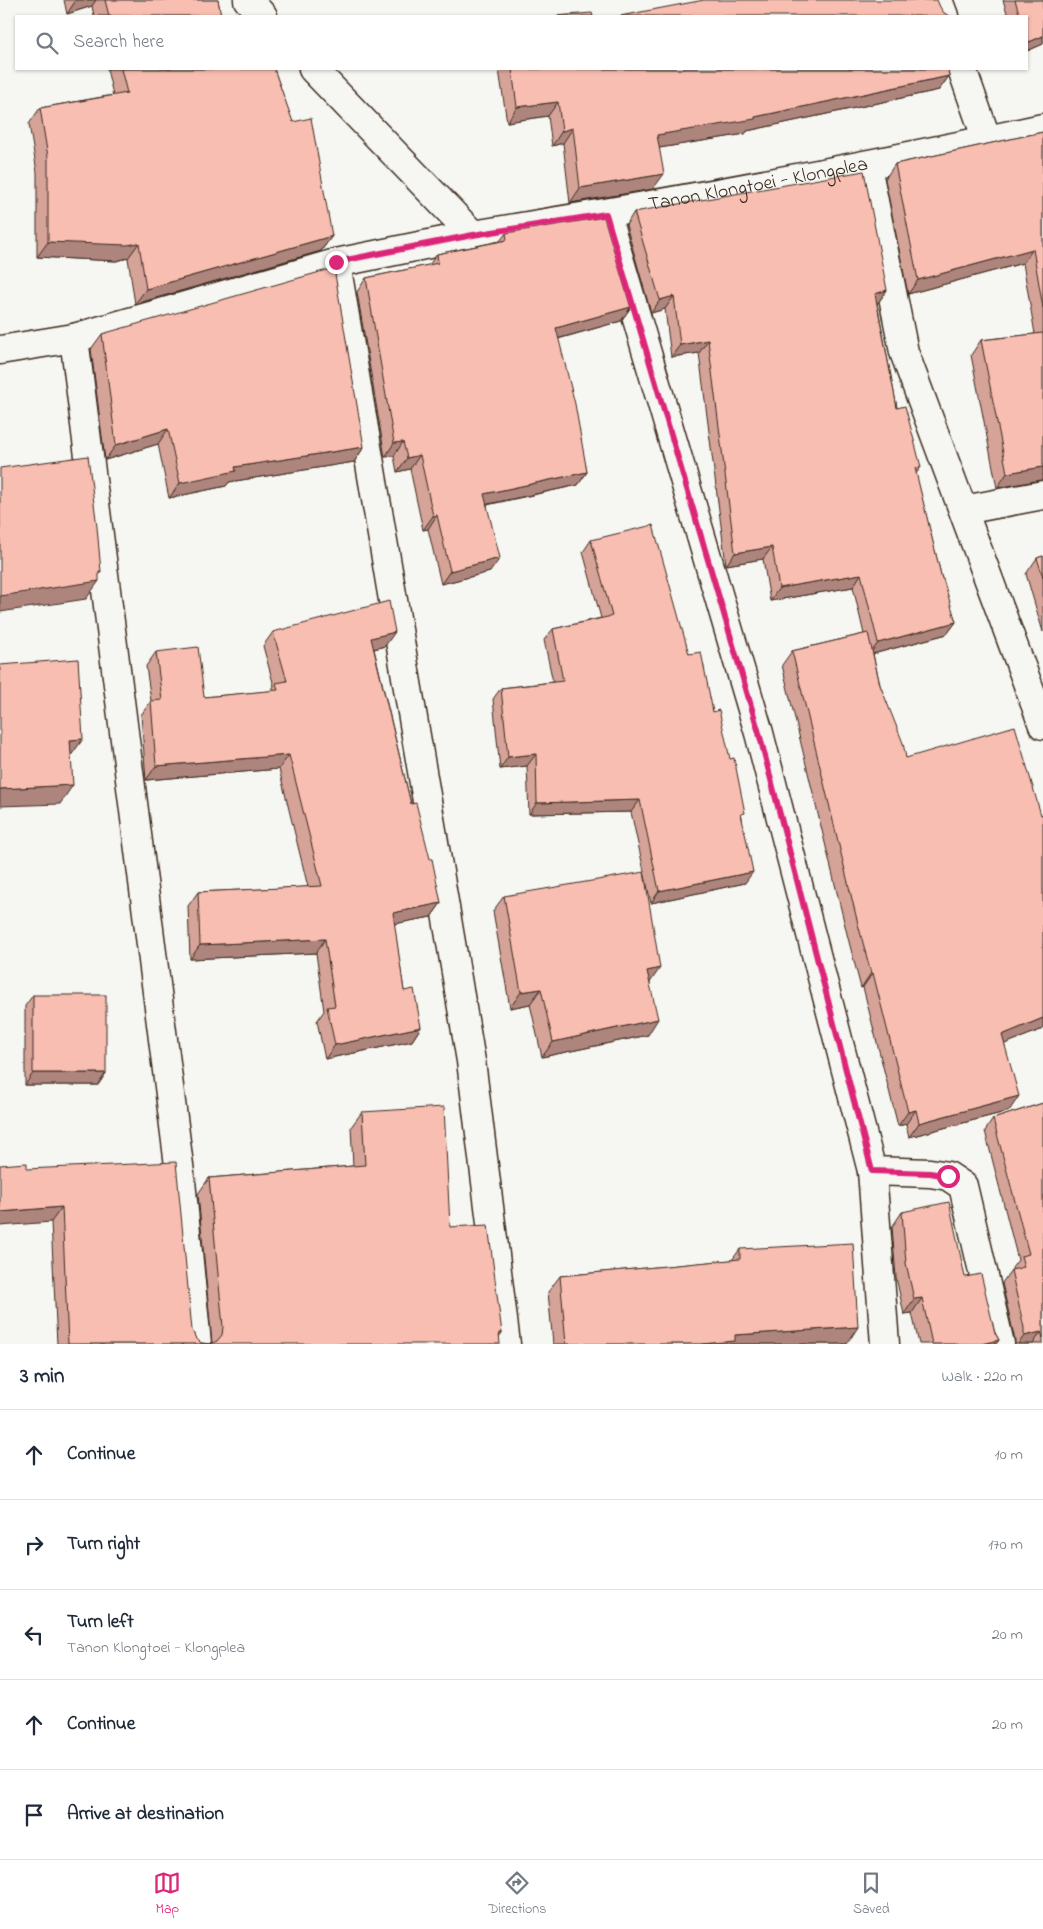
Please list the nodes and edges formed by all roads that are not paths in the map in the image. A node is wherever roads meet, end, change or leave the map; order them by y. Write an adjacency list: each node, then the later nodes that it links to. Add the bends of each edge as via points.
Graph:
1 (248, 0): 3 (street)
2 (938, 0): 4 (street)
3 (262, 15)
4 (944, 15)
5 (314, 70): 11 (street)
6 (962, 70): 8 (street)
7 (1043, 128): 8 (street, Tanon Klongtoei - Klongplea)
8 (987, 140): 9 (street, Tanon Klongtoei - Klongplea)
9 (867, 166): 10 (street, Tanon Klongtoei - Klongplea); 16 (street, via 904,352)
10 (606, 214): 11 (street, Tanon Klongtoei - Klongplea); 18 (street, via 759,733)
11 (473, 235): 12 (street, Tanon Klongtoei - Klongplea)
12 (336, 262): 13 (street, Tanon Klongtoei - Klongplea); 20 (street, via 471,1061)
13 (74, 338): 14 (street, Tanon Klongtoei - Klongplea); 19 (street, via 181,1180)
14 (0, 350)
15 (1043, 495): 16 (street)
16 (964, 510): 17 (street)
17 (1043, 726)
18 (872, 1171): 21 (street); 22 (street, via 939,1174 963,1186)
19 (197, 1344)
20 (506, 1344)
21 (885, 1344)
22 (1000, 1344)

